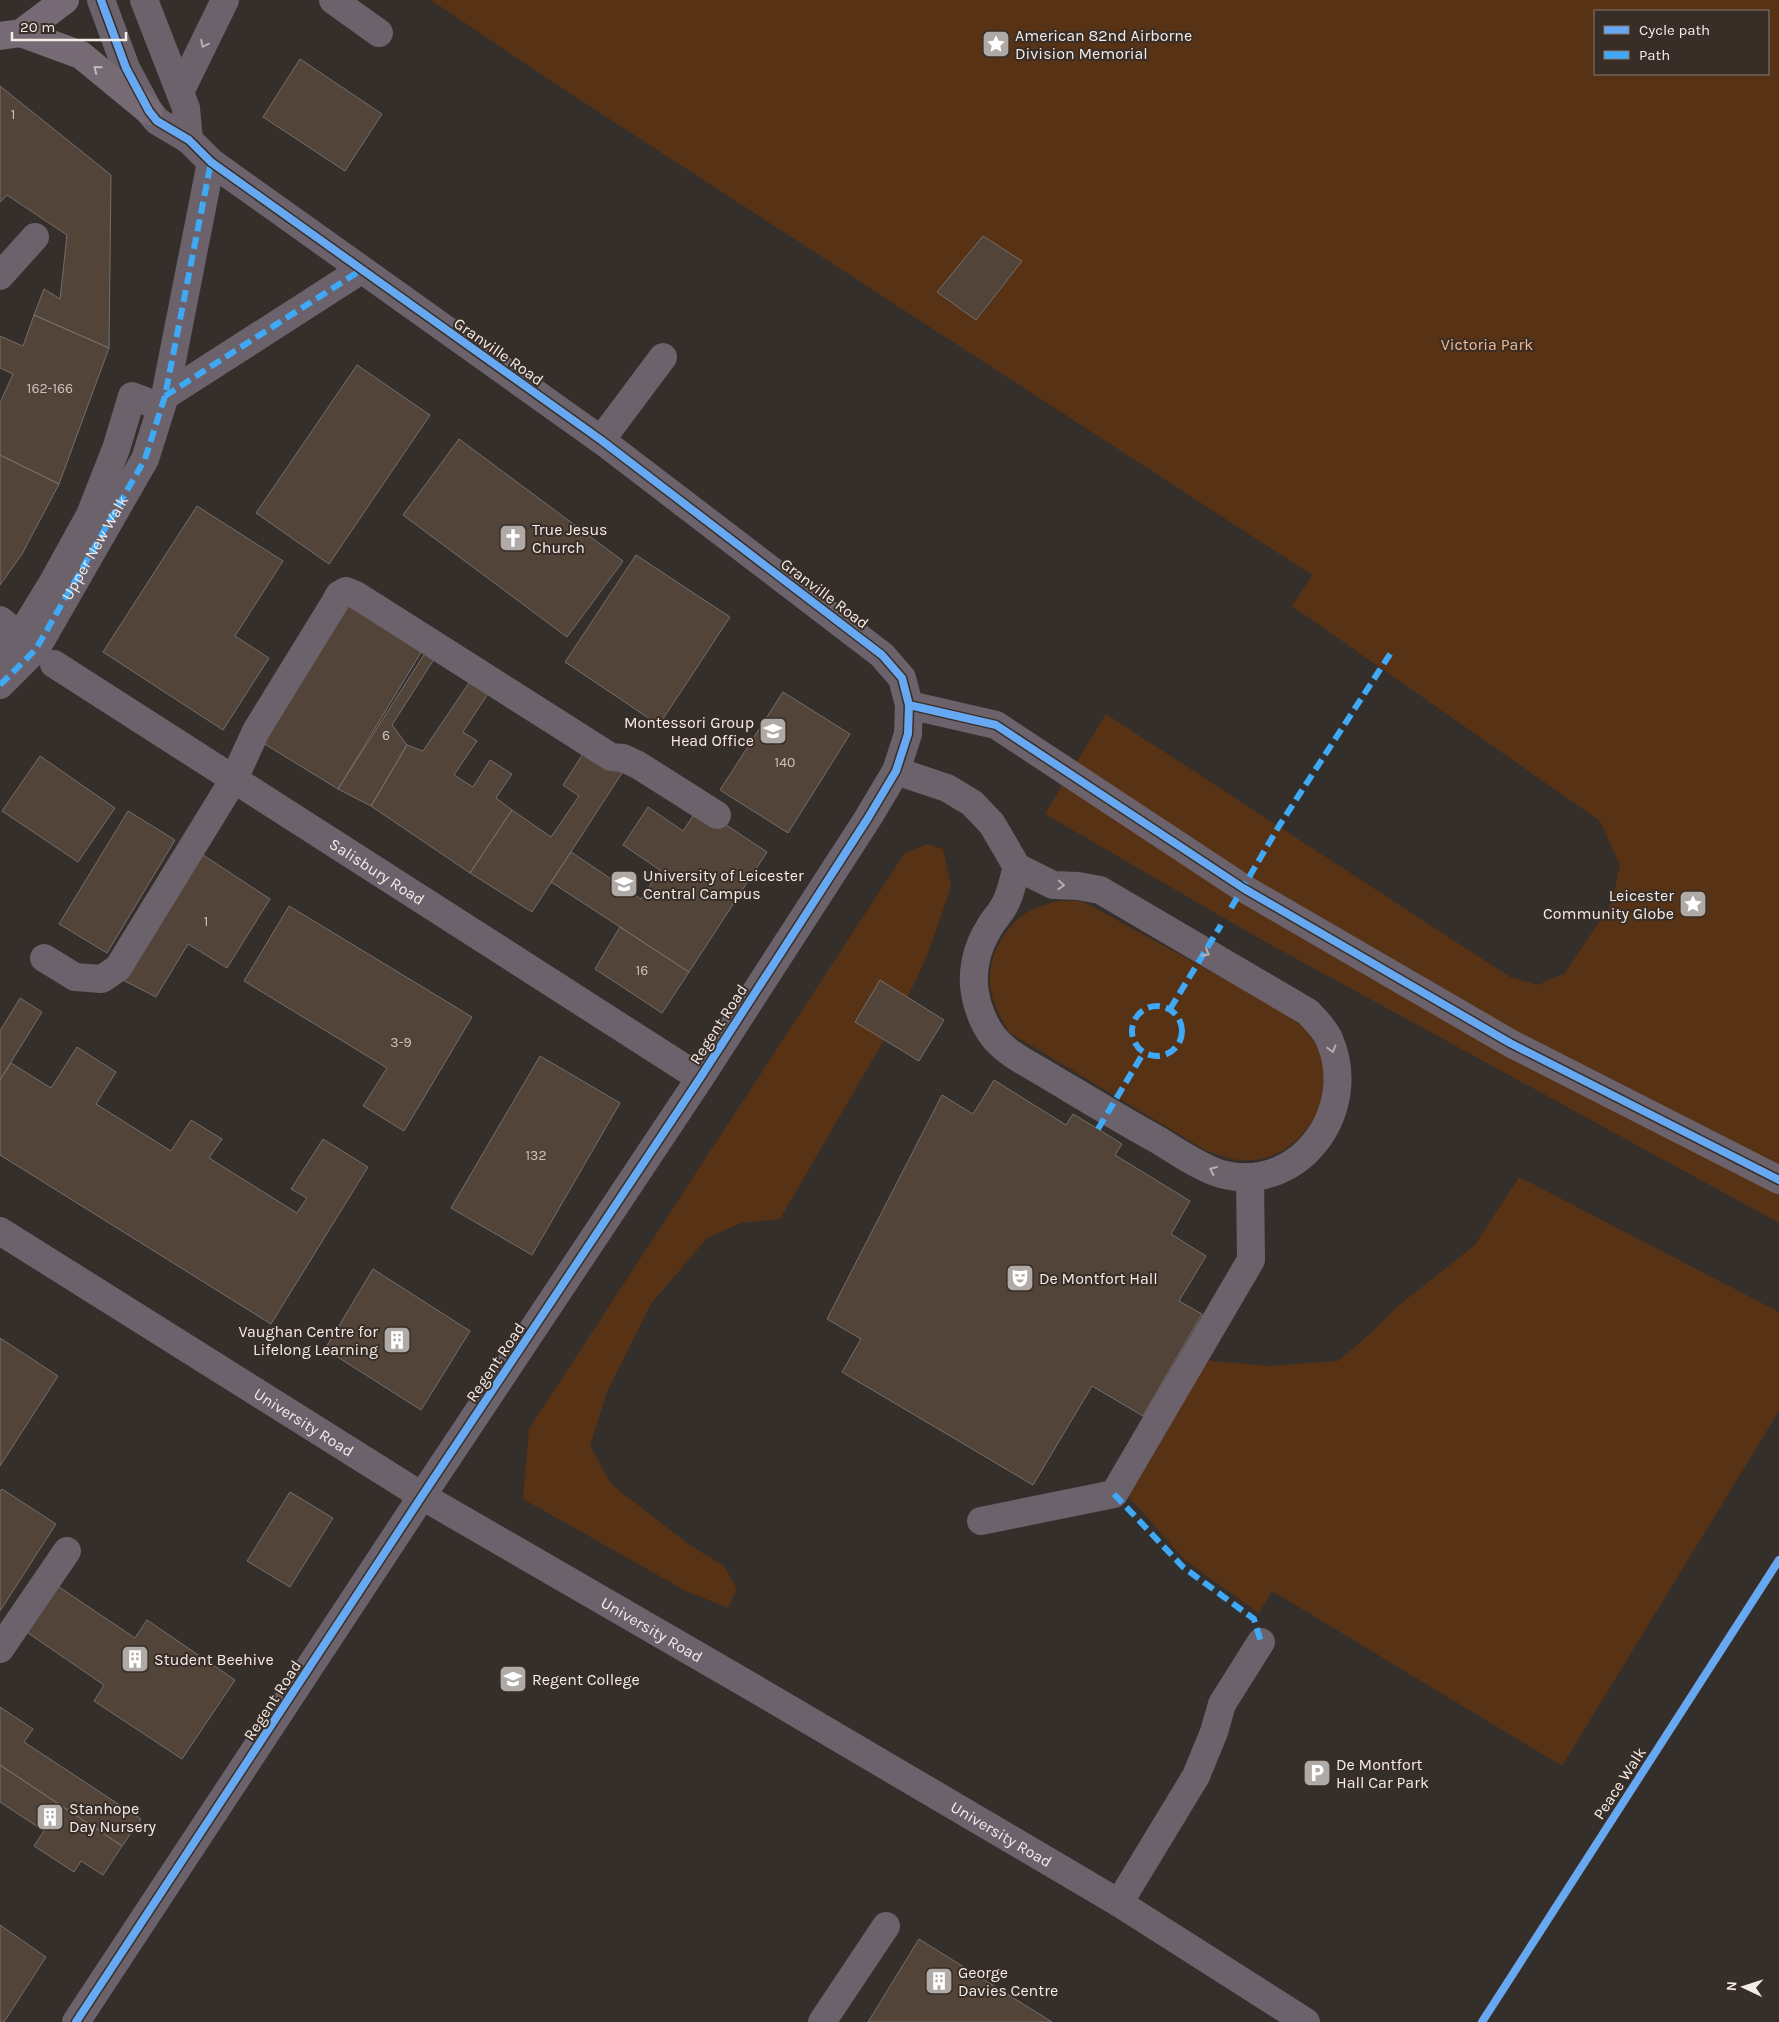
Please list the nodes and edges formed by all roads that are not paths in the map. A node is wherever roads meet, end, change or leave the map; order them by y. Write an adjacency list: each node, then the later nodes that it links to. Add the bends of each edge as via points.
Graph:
1 (65, 0): 7 (main road)
2 (101, 0): 9 (street, Granville Road, via 126,68)
3 (144, 0): 8 (street)
4 (226, 0): 8 (street, one-way to 8)
5 (332, 0): 6 (street)
6 (379, 33)
7 (10, 34): 9 (main road, one-way to 7, via 81,55)
8 (180, 92): 10 (street, via 186,108)
9 (149, 111): 10 (street, Granville Road)
10 (189, 140): 11 (street, Granville Road)
11 (212, 162): 13 (street, Granville Road); 16 (street, Upper New Walk)
12 (36, 237): 14 (street)
13 (361, 270): 16 (street); 17 (street, Granville Road)
14 (0, 276)
15 (663, 357): 17 (street)
16 (163, 401): 18 (street, via 132,396 116,449 90,515 53,582); 20 (street, Upper New Walk, via 144,460 36,649)
17 (601, 440): 21 (street, Granville Road, via 882,655 902,678)
18 (7, 637)
19 (54, 664): 23 (street, Salisbury Road)
20 (0, 686)
21 (909, 705): 22 (street, Regent Road, via 908,734); 29 (street, via 996,725 1243,888 1510,1043)
22 (896, 771): 25 (street, via 947,788 972,803 992,824); 27 (street, Regent Road)
23 (234, 779): 24 (street, via 256,731 339,595 346,591 611,756 638,765); 26 (street, via 118,968 102,979 76,976); 27 (street, Salisbury Road)
24 (717, 815)
25 (1017, 867): 28 (street, one-way to 25, via 1224,1175 1196,1163 1009,1052 992,1036 975,994 974,972 978,950 988,928 1005,905); 28 (street, one-way to 28, via 1053,885 1100,890 1308,1012 1329,1038 1336,1063 1337,1092 1334,1111 1323,1133 1288,1167)
26 (44, 958)
27 (700, 1078): 31 (street, Regent Road)
28 (1250, 1177): 32 (street, via 1251,1260 1114,1494)
29 (1779, 1180)
30 (0, 1231): 31 (street, University Road)
31 (422, 1496): 36 (street, University Road); 38 (street, Regent Road)
32 (981, 1520)
33 (67, 1551): 35 (street)
34 (1261, 1642): 36 (street, via 1222,1704 1196,1776)
35 (0, 1649)
36 (1119, 1904): 40 (street, University Road)
37 (886, 1926): 39 (street)
38 (76, 2022)
39 (822, 2022)
40 (1306, 2022)

